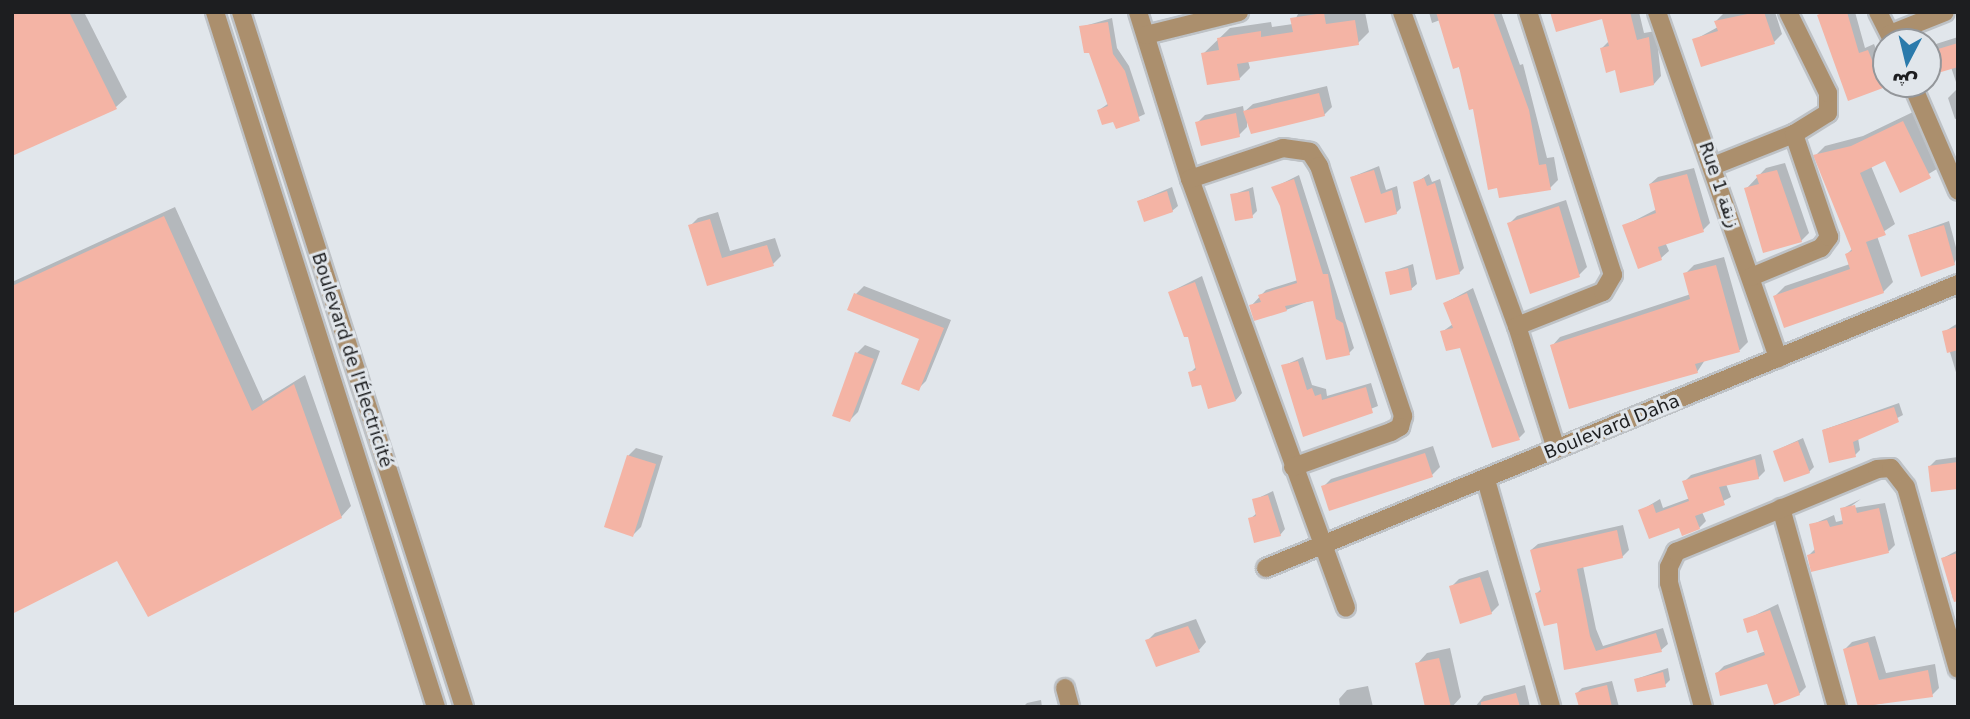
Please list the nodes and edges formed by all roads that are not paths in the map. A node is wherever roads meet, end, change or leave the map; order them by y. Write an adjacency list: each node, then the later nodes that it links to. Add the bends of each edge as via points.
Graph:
1 (215, 12): 33 (street, Boulevard de l'Électricité)
2 (241, 12): 34 (street, Boulevard de l'Électricité)
3 (1138, 12): 13 (street)
4 (1240, 12): 13 (street)
5 (1402, 12): 22 (street)
6 (1528, 12): 22 (street, via 1613,275 1603,292)
7 (1788, 12): 15 (street, via 1830,104 1820,121)
8 (1878, 12): 11 (street)
9 (1945, 12): 12 (street)
10 (1661, 13): 17 (street, Rue 1 زنقة)
11 (1886, 28)
12 (1912, 28)
13 (1146, 35): 18 (street)
14 (1920, 98): 16 (street)
15 (1794, 134): 17 (street); 20 (street, via 1829,237 1821,248)
16 (1951, 149): 19 (street)
17 (1713, 166): 20 (street, Rue 1 زنقة)
18 (1189, 178): 25 (street); 25 (street, via 1283,148 1310,152 1319,166 1403,416 1400,427 1391,432)
19 (1958, 191)
20 (1751, 277): 23 (street, Rue 1 زنقة)
21 (1958, 284): 23 (street, Boulevard Daha)
22 (1517, 326): 24 (street)
23 (1778, 358): 24 (street, Boulevard Daha)
24 (1556, 449): 26 (street, Boulevard Daha)
25 (1293, 467): 28 (street)
26 (1486, 480): 28 (street, Boulevard Daha); 36 (street)
27 (1781, 508): 31 (street, via 1877,469 1891,468 1900,475); 37 (street, via 1690,542 1676,552 1669,567); 38 (street)
28 (1320, 546): 29 (street, Boulevard Daha); 30 (street)
29 (1266, 568)
30 (1346, 607)
31 (1958, 669)
32 (1065, 688): 35 (street)
33 (436, 707)
34 (464, 707)
35 (1070, 707)
36 (1551, 707)
37 (1703, 707)
38 (1838, 707)

